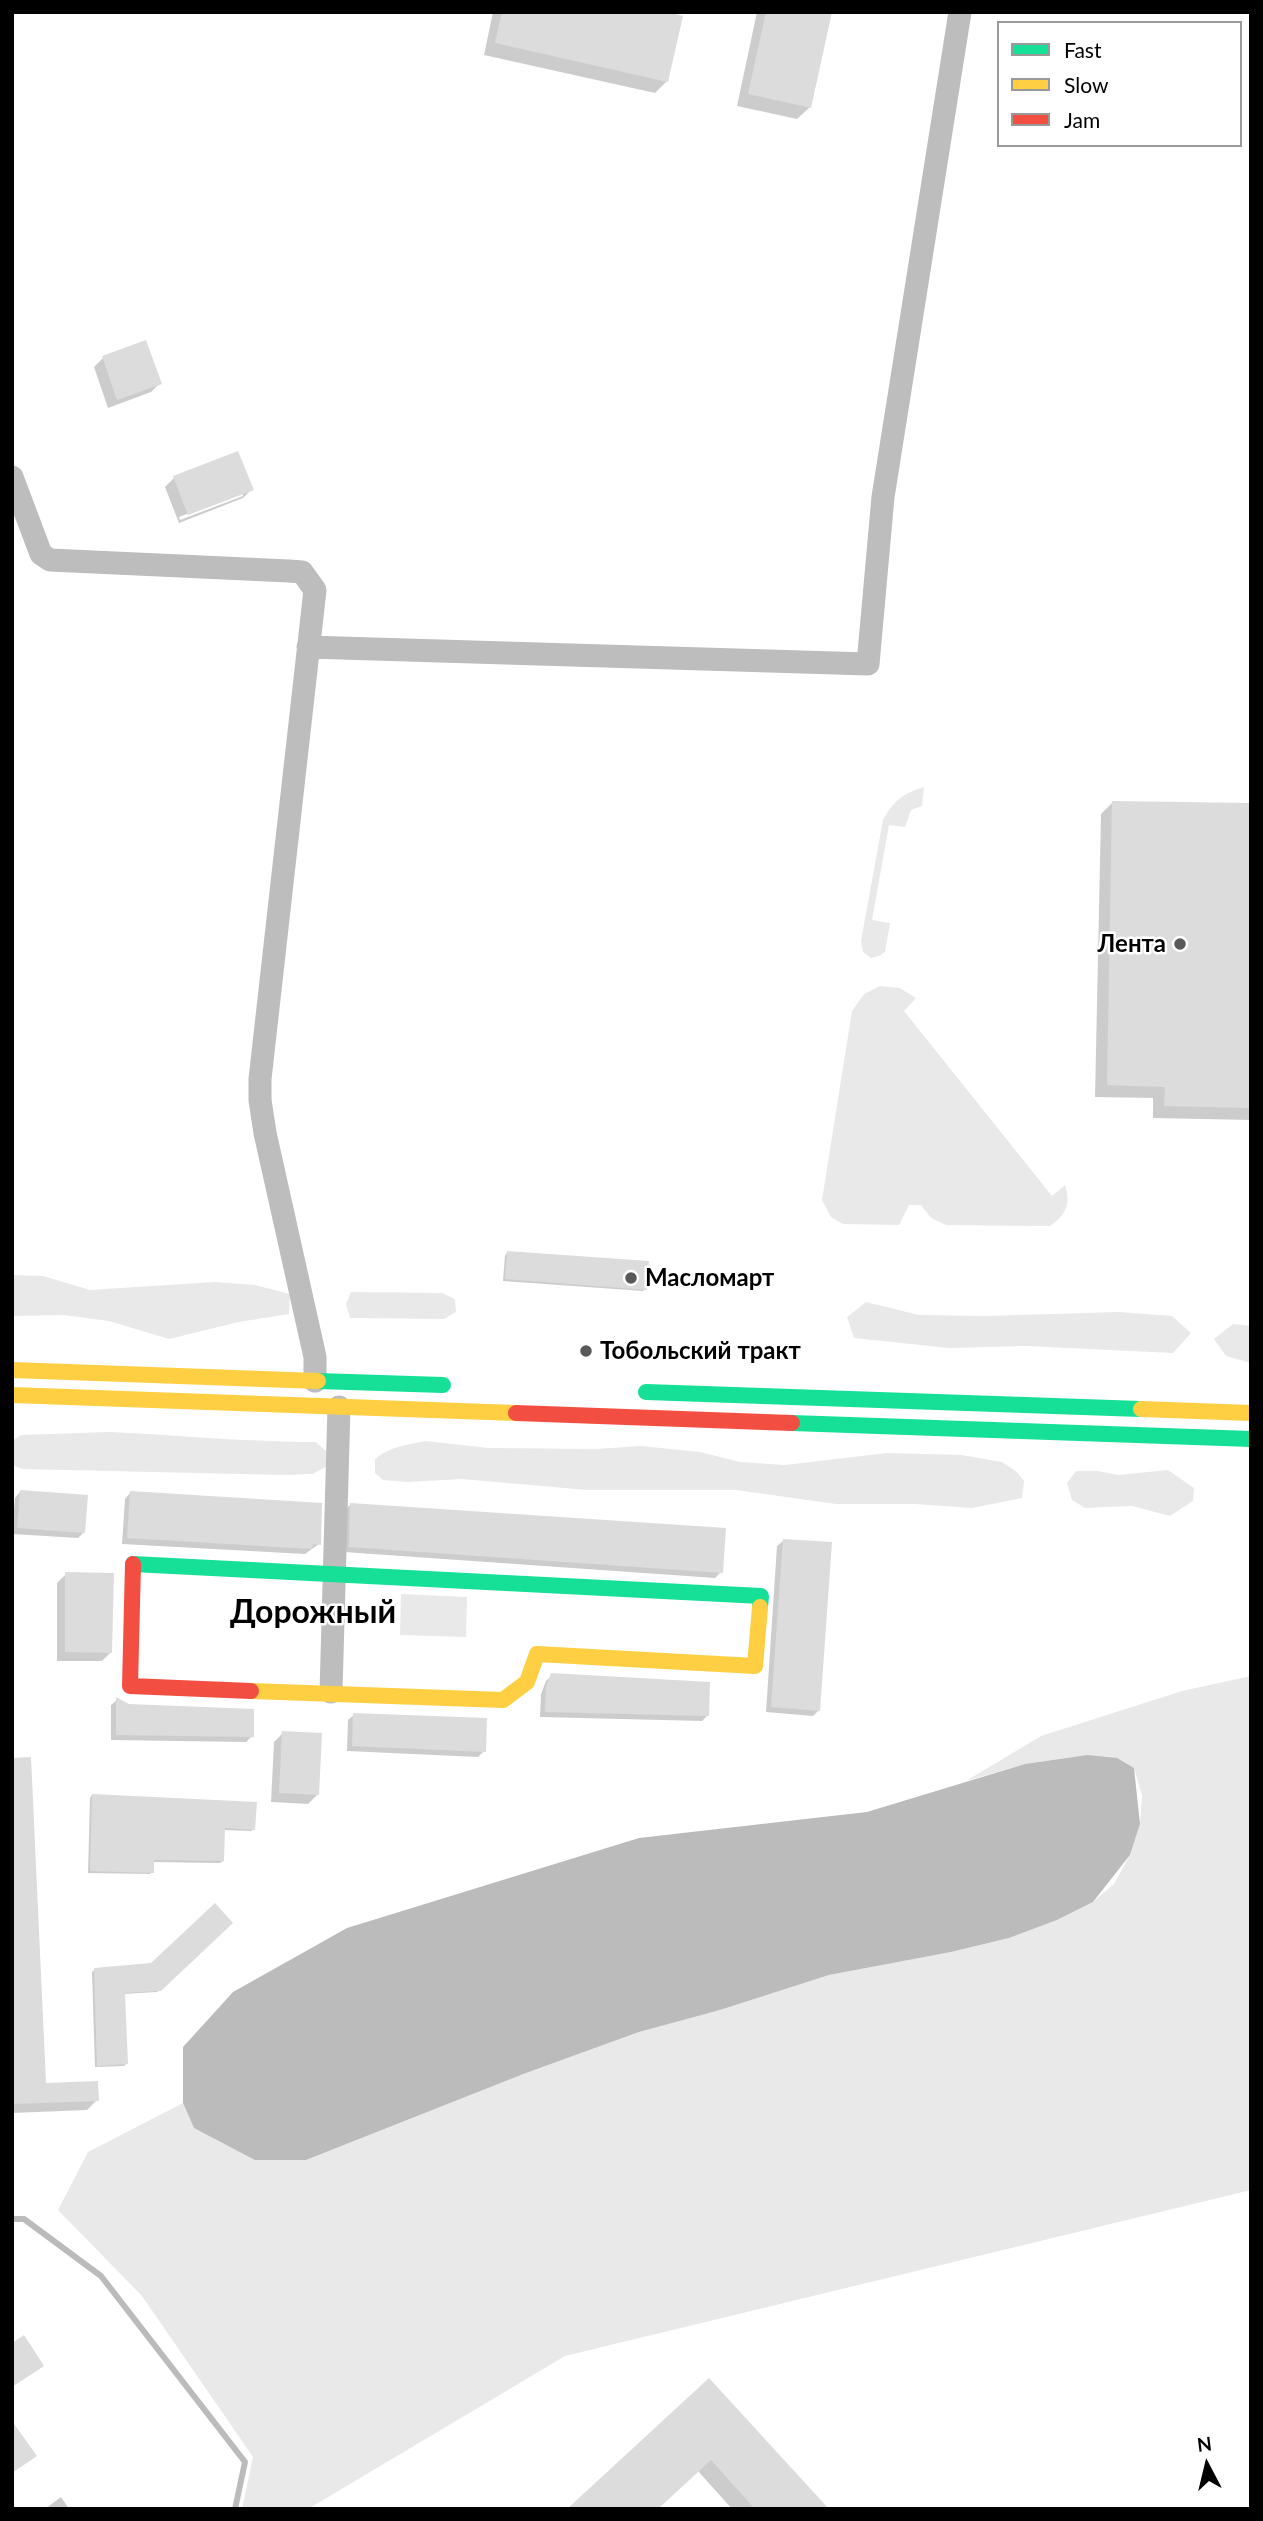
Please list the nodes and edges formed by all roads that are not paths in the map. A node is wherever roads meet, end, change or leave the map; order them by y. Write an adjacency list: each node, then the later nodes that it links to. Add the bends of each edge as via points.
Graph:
1 (960, 12): 3 (street, via 883,497 868,664)
2 (12, 477): 3 (street, via 41,554 50,561 302,572 315,590)
3 (309, 647): 5 (street, via 260,1100 314,1357)
4 (12, 1370): 5 (main road)
5 (315, 1381): 6 (main road)
6 (466, 1386)
7 (627, 1391): 10 (main road)
8 (12, 1395): 9 (main road)
9 (339, 1407): 11 (main road); 12 (street)
10 (1251, 1413)
11 (1251, 1439)
12 (333, 1573): 13 (street); 13 (main road, via 133,1564 130,1686); 13 (main road, via 761,1596 755,1666 537,1654 526,1685 503,1700)
13 (331, 1692)

